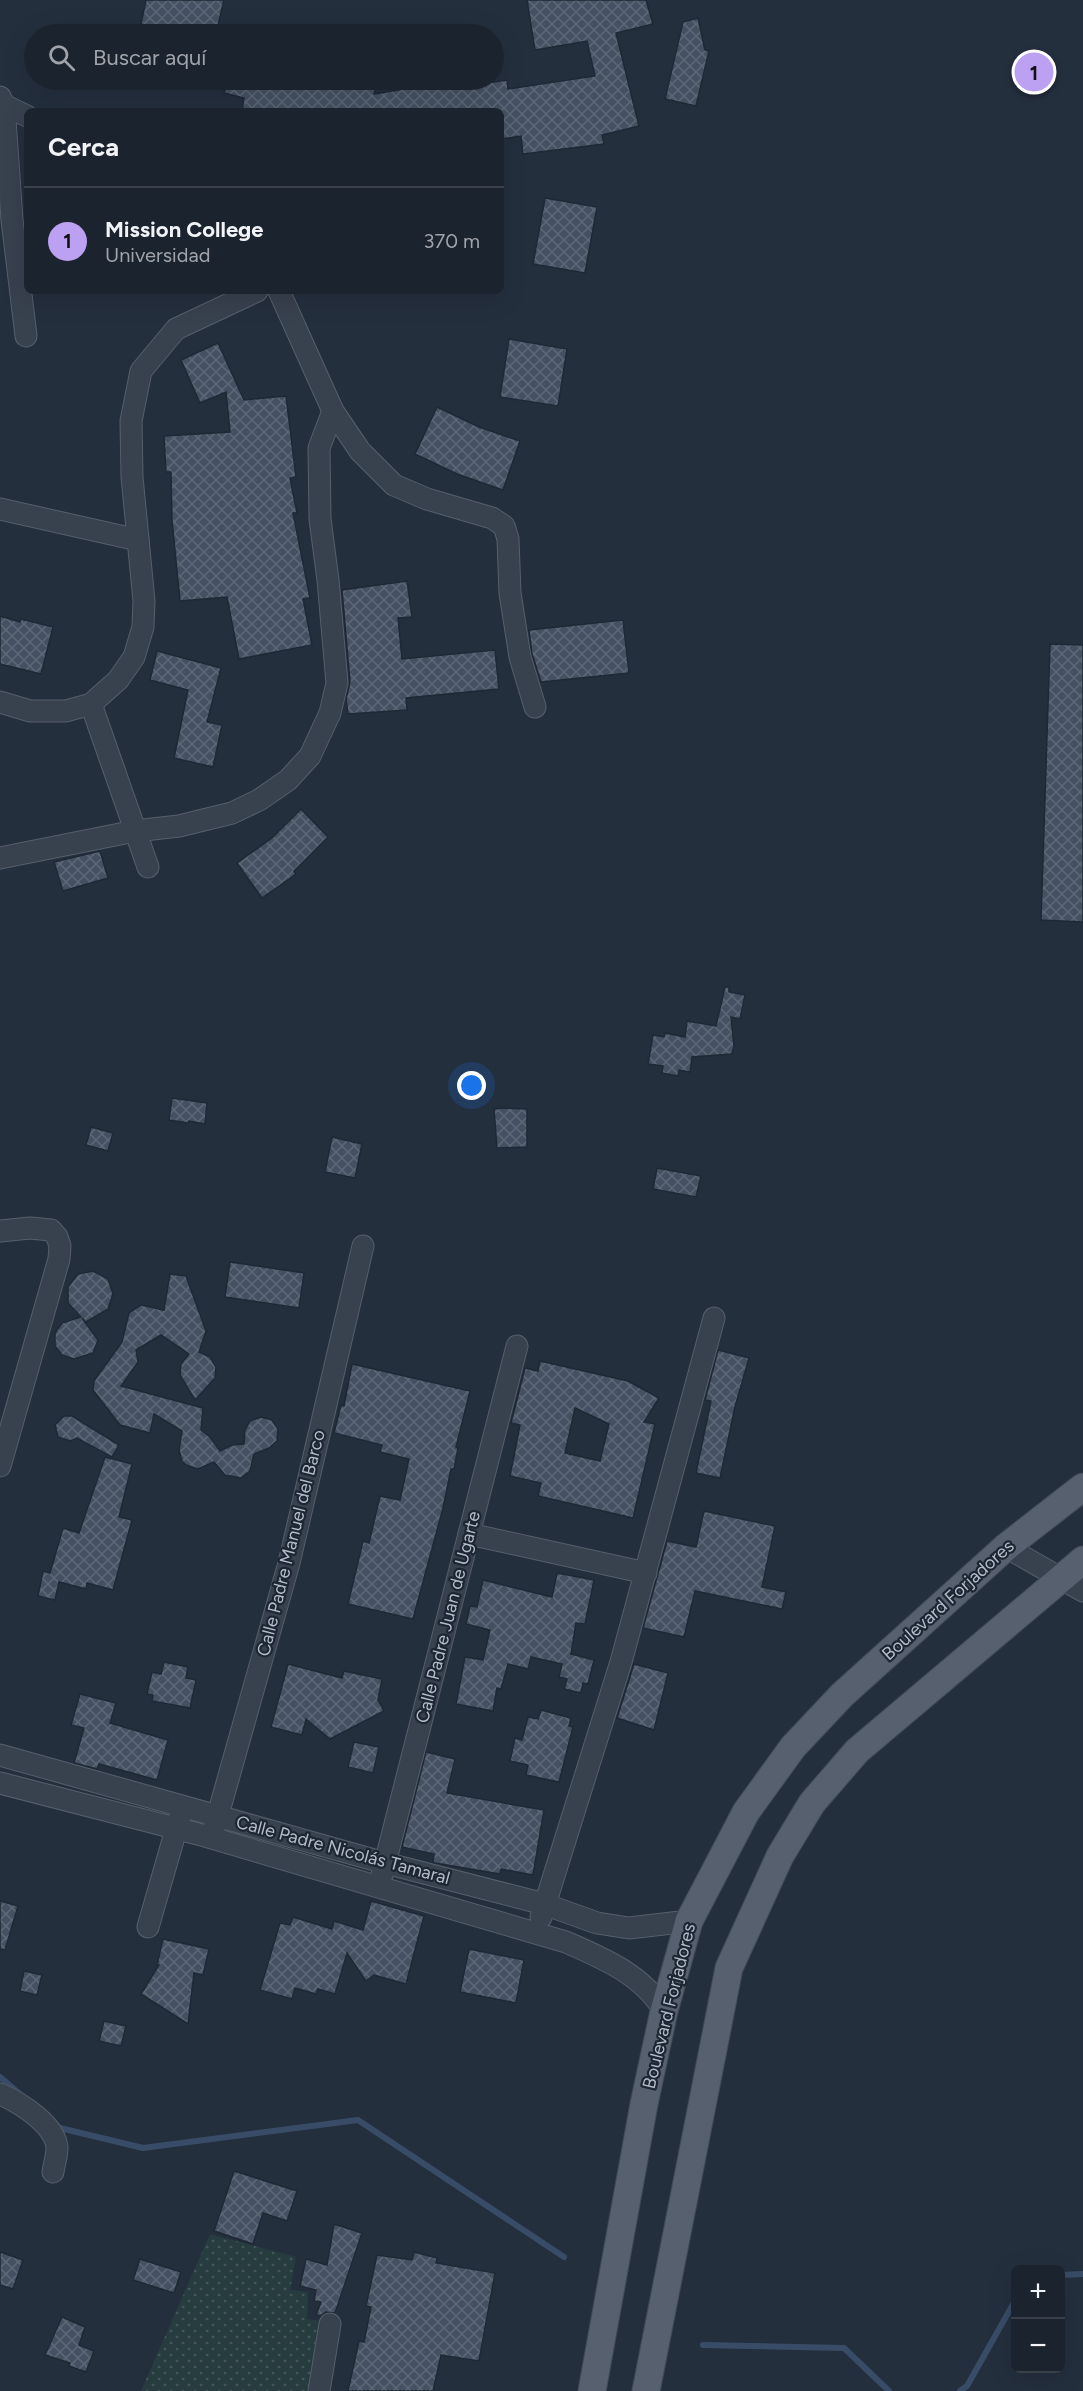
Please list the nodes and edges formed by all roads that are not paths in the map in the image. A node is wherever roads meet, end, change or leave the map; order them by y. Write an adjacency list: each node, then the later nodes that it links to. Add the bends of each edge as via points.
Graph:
1 (2, 101): 2 (street); 5 (street)
2 (24, 114)
3 (251, 294): 8 (street, via 176,329 141,371 131,421)
4 (280, 294): 6 (street)
5 (26, 336)
6 (333, 411): 11 (street, via 360,451 394,485 492,518 504,526 520,657); 12 (street, via 319,448 320,519 337,683 330,713 310,756 288,780 232,813 179,826)
7 (0, 509): 8 (street)
8 (138, 540): 10 (street, via 143,627 134,657 118,680)
9 (0, 702): 10 (street, via 30,711 66,711)
10 (91, 704): 12 (street)
11 (535, 707)
12 (135, 831): 13 (street); 14 (street)
13 (0, 858)
14 (148, 867)
15 (0, 1231): 19 (street, via 51,1230 60,1246)
16 (363, 1246): 29 (street, Calle Padre Manuel del Barco, via 289,1563)
17 (714, 1318): 24 (street)
18 (516, 1346): 21 (street, Calle Padre Juan de Ugarte)
19 (0, 1466)
20 (1083, 1487): 22 (main road, Boulevard Forjadores)
21 (469, 1534): 24 (street); 32 (street, Calle Padre Juan de Ugarte)
22 (1006, 1547): 25 (street); 35 (main road, Boulevard Forjadores, via 842,1695 793,1747 746,1812)
23 (1083, 1560): 25 (main road)
24 (646, 1573): 34 (street)
25 (1072, 1585): 44 (main road, via 857,1751 812,1803 780,1856 729,1968)
26 (0, 1755): 28 (street, Calle Padre Nicolás Tamaral)
27 (0, 1783): 30 (street, Calle Padre Nicolás Tamaral)
28 (182, 1806): 29 (street, Calle Padre Nicolás Tamaral); 30 (street)
29 (218, 1816): 31 (street, Calle Padre Manuel del Barco); 32 (street, Calle Padre Nicolás Tamaral)
30 (177, 1828): 31 (street, Calle Padre Nicolás Tamaral); 36 (street)
31 (211, 1838): 33 (street, Calle Padre Nicolás Tamaral)
32 (385, 1863): 33 (street, Calle Padre Juan de Ugarte); 34 (street, Calle Padre Nicolás Tamaral)
33 (379, 1887): 37 (street, Calle Padre Nicolás Tamaral)
34 (544, 1904): 35 (street, Calle Padre Nicolás Tamaral, via 597,1923 629,1928); 37 (street)
35 (689, 1921): 38 (main road, Boulevard Forjadores)
36 (148, 1927)
37 (537, 1933): 38 (street, Calle Padre Nicolás Tamaral, via 602,1957 643,1984)
38 (664, 2011): 43 (main road, Boulevard Forjadores)
39 (0, 2094): 40 (street, via 19,2102 52,2134 57,2147)
40 (53, 2172)
41 (330, 2324): 42 (street)
42 (319, 2391)
43 (592, 2391)
44 (646, 2391)

